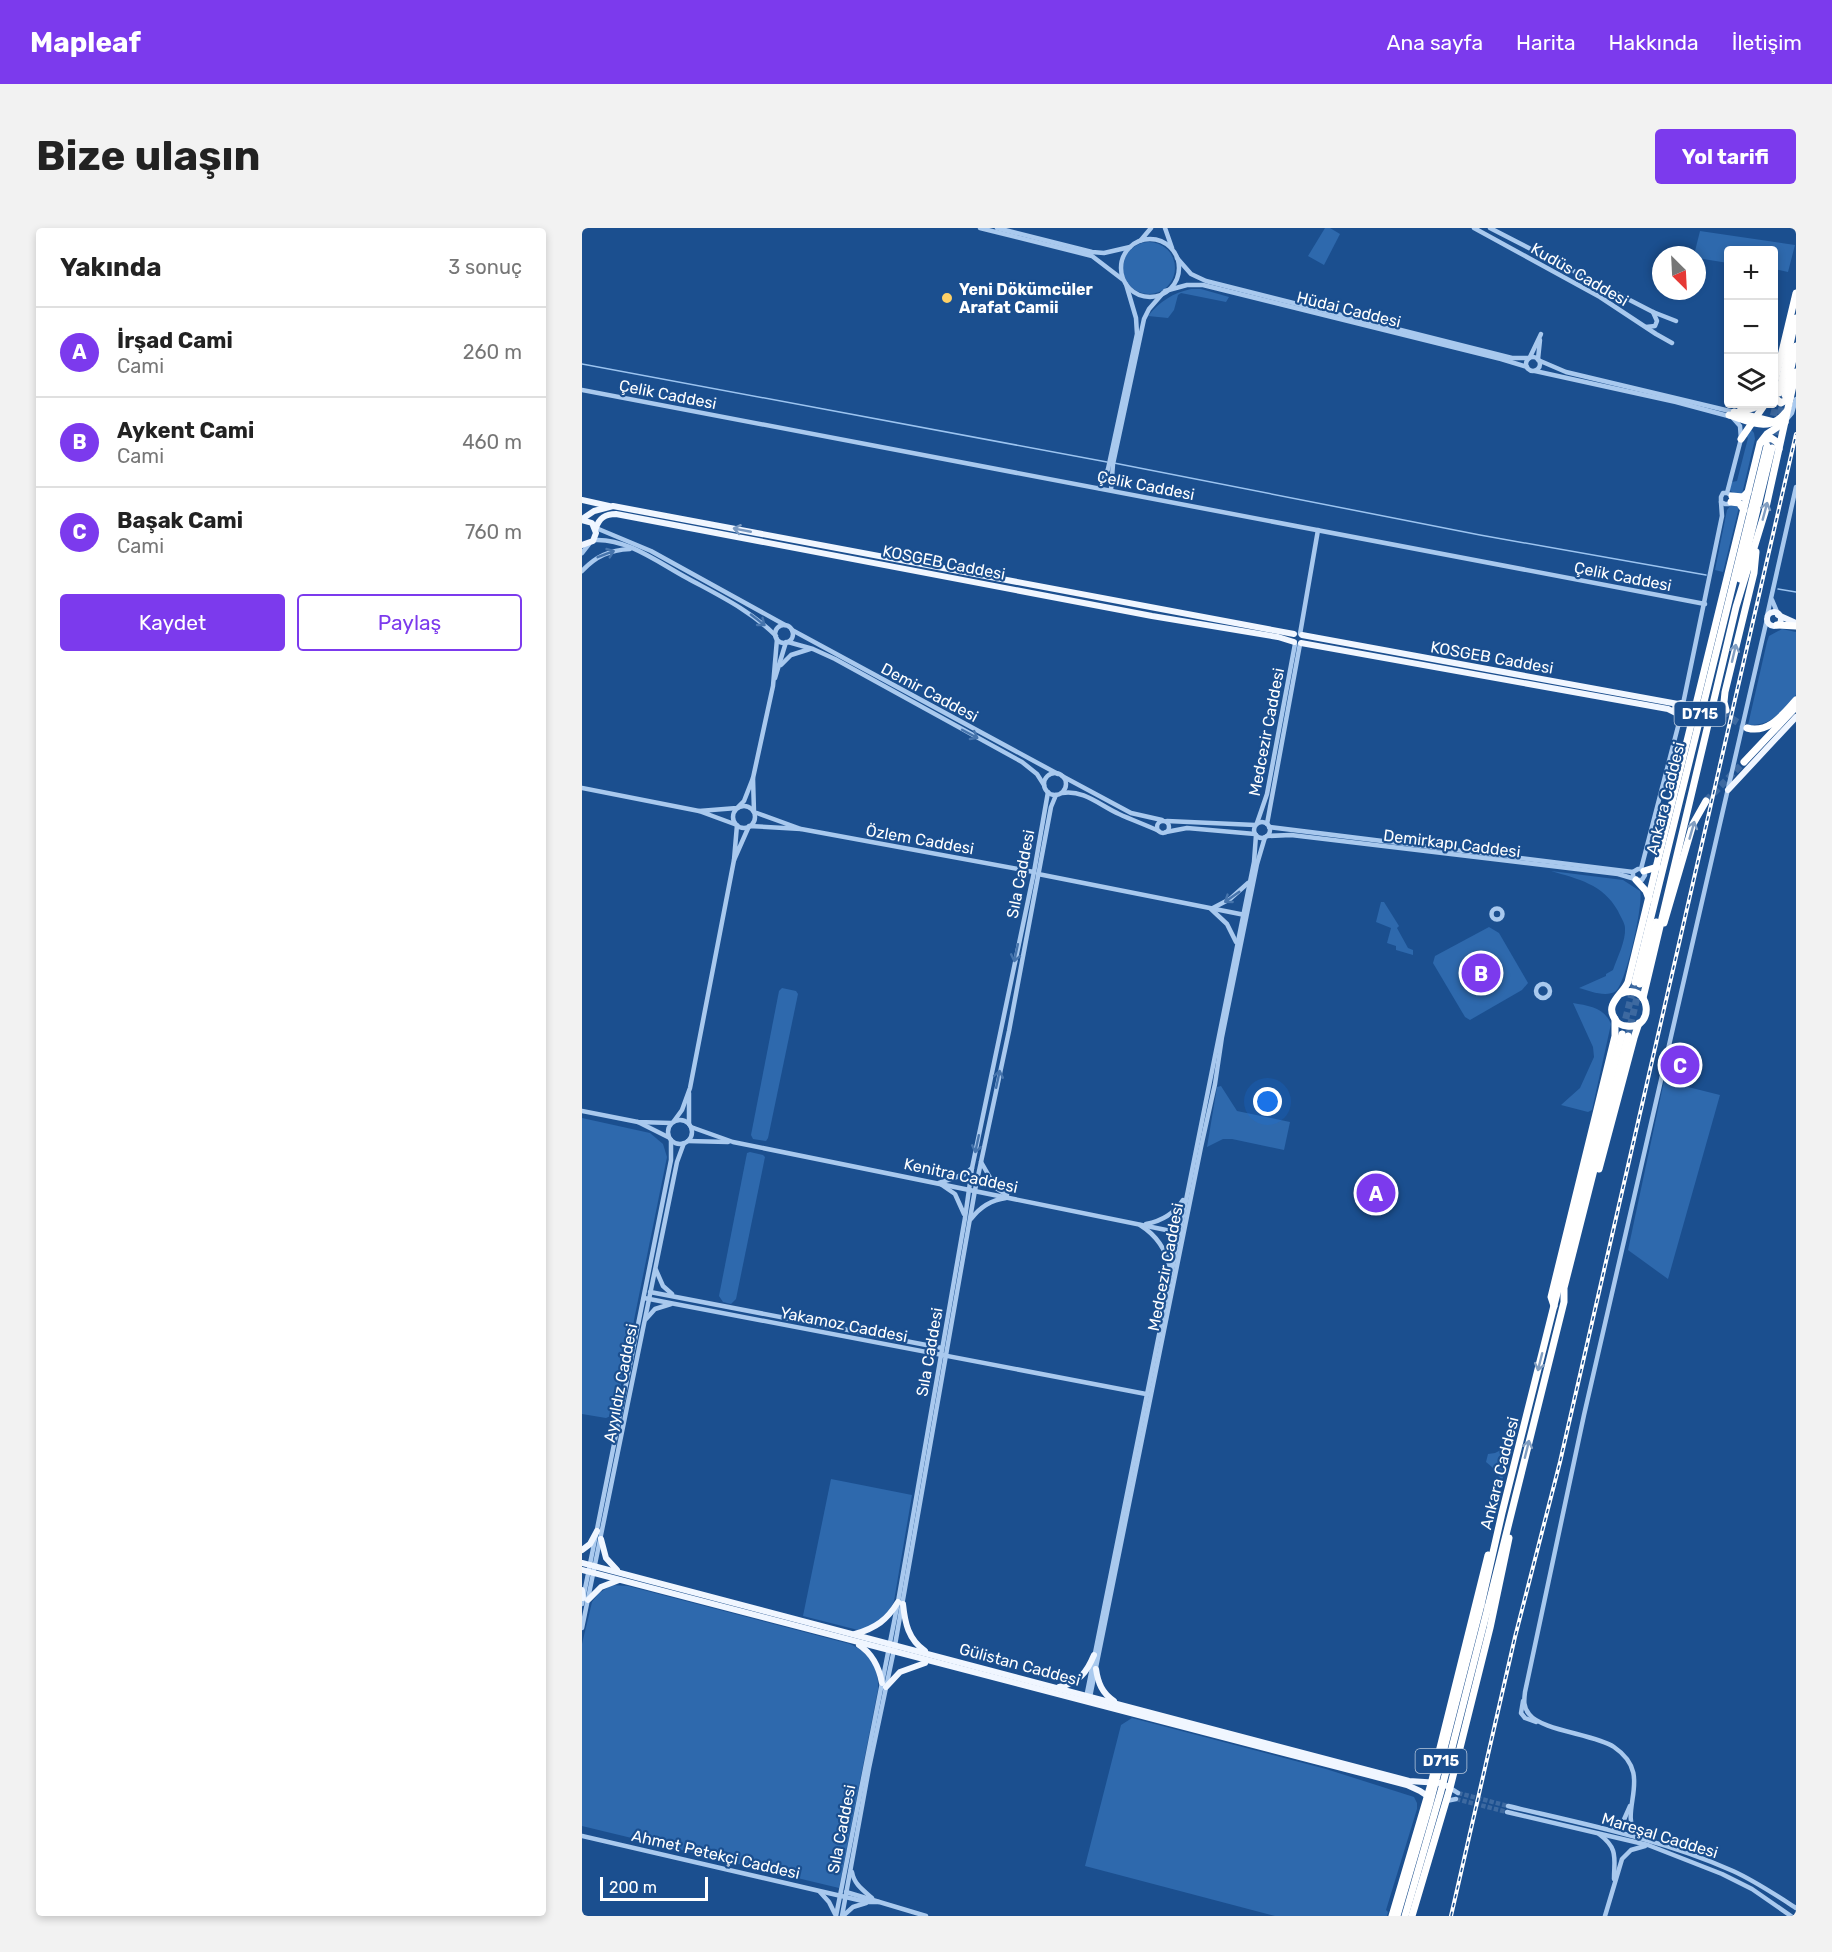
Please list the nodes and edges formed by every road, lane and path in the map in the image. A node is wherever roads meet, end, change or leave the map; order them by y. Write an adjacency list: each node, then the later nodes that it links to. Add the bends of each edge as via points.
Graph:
1 (980, 228): 10 (street, via 1092,256)
2 (997, 228): 8 (street, via 1092,252)
3 (1151, 228): 7 (street)
4 (1165, 228): 9 (street)
5 (1474, 228): 16 (street, Kudüs Caddesi, via 1600,297)
6 (1495, 229): 13 (street, Kudüs Caddesi)
7 (1140, 240): 8 (street); 9 (street, via 1160,241)
8 (1130, 247): 10 (street, via 1121,263)
9 (1176, 256): 11 (street, via 1177,277); 19 (street, Hüdai Caddesi, via 1191,274 1206,281)
10 (1125, 282): 11 (street, via 1145,296); 34 (street, via 1137,334)
11 (1164, 292): 22 (street, Hüdai Caddesi, via 1203,285); 34 (street, via 1144,319)
12 (1796, 293): 21 (highway)
13 (1653, 312): 15 (street, Kudüs Caddesi); 16 (street, via 1655,326)
14 (1796, 318): 26 (highway)
15 (1676, 321)
16 (1644, 326): 17 (street, Kudüs Caddesi)
17 (1672, 343)
18 (1796, 346): 26 (highway)
19 (1529, 358): 20 (street); 20 (street, via 1541,334); 22 (street)
20 (1538, 359): 23 (street, via 1540,365); 29 (street, via 1566,372)
21 (1778, 364)
22 (1527, 368): 23 (street)
23 (1535, 370): 29 (street)
24 (1796, 372): 26 (highway)
25 (582, 390): 37 (street, Çelik Caddesi)
26 (1785, 396): 31 (highway, via 1787,410); 31 (street, via 1792,413)
27 (1753, 408): 29 (highway)
28 (1761, 408): 30 (highway)
29 (1732, 414): 30 (highway); 32 (street)
30 (1754, 419): 31 (highway); 32 (highway)
31 (1780, 423): 33 (highway, via 1783,433); 33 (highway, via 1763,438)
32 (1741, 439): 40 (street)
33 (1769, 447): 39 (highway); 48 (highway, one-way to 33); 57 (highway, Ankara Caddesi / D715); 83 (highway, Ankara Caddesi / D715, via 1638,983)
34 (1113, 454): 35 (street)
35 (1110, 470): 37 (street); 38 (street)
36 (1796, 486): 55 (street)
37 (1099, 488): 38 (street, Çelik Caddesi)
38 (1111, 490): 49 (street, Çelik Caddesi)
39 (1748, 492): 40 (highway); 44 (highway)
40 (1730, 499): 42 (street); 42 (street, via 1721,495); 44 (highway); 45 (street)
41 (582, 500): 43 (main road, KOSGEB Caddesi)
42 (1721, 502): 45 (street)
43 (613, 506): 46 (main road, via 594,511); 64 (main road, KOSGEB Caddesi, one-way to 43)
44 (1744, 510): 53 (highway)
45 (1722, 516): 56 (street)
46 (582, 520): 47 (main road)
47 (596, 528): 50 (main road); 61 (street, via 645,548); 68 (main road, KOSGEB Caddesi, via 603,516 616,514)
48 (1760, 529): 76 (highway, one-way to 48, via 1725,692 1754,573); 116 (highway, via 1736,607)
49 (1318, 530): 56 (street, Çelik Caddesi); 64 (street)
50 (588, 543): 51 (street, via 610,540); 52 (street)
51 (634, 549): 54 (street, one-way to 51, via 602,555); 65 (street, one-way to 65, via 747,612)
52 (582, 553)
53 (1733, 553): 57 (highway); 73 (highway)
54 (582, 571)
55 (1772, 591): 58 (street); 59 (street)
56 (1705, 604): 74 (street)
57 (1726, 605): 83 (highway, Ankara Caddesi / D715)
58 (1778, 614): 59 (main road); 60 (main road); 62 (main road, via 1780,620)
59 (1767, 618): 62 (main road, via 1769,624); 66 (street)
60 (1796, 624): 62 (highway)
61 (785, 625): 63 (street); 65 (street, via 777,628)
62 (1776, 625): 66 (street)
63 (792, 630): 67 (street, via 793,636); 84 (street, Demir Caddesi)
64 (1299, 634): 68 (main road, via 1303,638); 74 (main road, KOSGEB Caddesi)
65 (776, 637): 67 (street); 71 (street)
66 (1762, 639): 81 (street)
67 (787, 642): 69 (street, Demir Caddesi); 70 (street)
68 (1297, 643): 77 (main road, KOSGEB Caddesi); 97 (street, Medcezir Caddesi, via 1267,794); 100 (street, Medcezir Caddesi)
69 (813, 649): 70 (street, via 791,655); 86 (street, Demir Caddesi, one-way to 86, via 1022,762)
70 (778, 670): 71 (street)
71 (772, 686): 85 (street)
72 (1796, 700): 80 (highway, via 1769,726)
73 (1696, 701): 74 (highway); 79 (highway)
74 (1683, 704): 77 (main road, via 1687,711); 77 (main road, via 1675,708)
75 (1796, 707): 82 (highway)
76 (1726, 710)
77 (1680, 714): 79 (highway); 108 (street)
78 (1796, 717): 82 (main road)
79 (1690, 724): 95 (highway)
80 (1747, 728)
81 (1735, 761): 82 (street, via 1736,768 1741,770); 88 (street)
82 (1744, 766): 88 (main road)
83 (1686, 771): 95 (highway)
84 (1060, 775): 86 (street, via 1048,776); 90 (street, via 1066,784); 96 (street, Demir Caddesi, via 1115,806)
85 (753, 778): 92 (street); 94 (street)
86 (1044, 784): 89 (street)
87 (582, 788): 93 (street)
88 (1728, 790): 182 (street, via 1584,1415 1521,1713 1530,1721 1615,1748 1633,1771)
89 (1048, 792): 90 (street); 109 (street, Sıla Caddesi)
90 (1059, 794): 102 (street, via 1083,795); 109 (street, via 1051,807)
91 (1706, 801): 116 (highway, one-way to 91, via 1693,824)
92 (737, 808): 93 (street); 94 (street, via 747,806); 98 (street, via 733,816)
93 (699, 811): 98 (street)
94 (754, 812): 99 (street, via 754,822); 101 (street, Özlem Caddesi)
95 (1668, 820): 107 (highway)
96 (1164, 821): 97 (street); 102 (street, via 1157,825); 103 (street, via 1170,827)
97 (1256, 824): 100 (street); 104 (street)
98 (737, 825): 99 (street); 106 (street)
99 (749, 826): 101 (street, Özlem Caddesi); 106 (street)
100 (1268, 826): 105 (street); 110 (street, Demirkapı Caddesi)
101 (801, 830): 109 (street, Özlem Caddesi)
102 (1159, 831): 103 (street)
103 (1166, 832): 104 (street, via 1187,828)
104 (1255, 834): 105 (street, via 1260,838); 111 (street, Medcezir Caddesi)
105 (1266, 836): 110 (street, Demirkapı Caddesi); 114 (street, Medcezir Caddesi)
106 (734, 860): 121 (street)
107 (1657, 867): 108 (highway); 112 (highway)
108 (1643, 870): 110 (street, via 1638,868); 110 (street, via 1643,878)
109 (1036, 873): 113 (street, Özlem Caddesi); 129 (street, one-way to 109, via 1009,1031); 130 (street, Sıla Caddesi, one-way to 130)
110 (1635, 877): 112 (highway)
111 (1250, 881): 113 (street, one-way to 113); 114 (street, Medcezir Caddesi)
112 (1649, 899): 117 (highway, via 1628,981)
113 (1211, 909): 114 (street, Özlem Caddesi); 115 (street, via 1227,924)
114 (1245, 915): 115 (street, Medcezir Caddesi); 138 (street, Medcezir Caddesi)
115 (1237, 944): 134 (street, Medcezir Caddesi)
116 (1655, 945): 118 (highway)
117 (1620, 994): 118 (highway, via 1635,992); 119 (highway, via 1612,1007)
118 (1643, 998): 120 (highway, via 1646,1014)
119 (1615, 1019): 120 (highway, via 1624,1026); 145 (highway, D715, via 1615,1036 1551,1297)
120 (1639, 1023): 143 (highway)
121 (690, 1088): 124 (street); 125 (street)
122 (582, 1111): 123 (street)
123 (638, 1122): 124 (street); 126 (street)
124 (673, 1122): 125 (street, via 683,1120); 126 (street, via 667,1131)
125 (690, 1126): 127 (street, via 692,1135); 128 (street)
126 (670, 1138): 127 (street, via 676,1144); 141 (street, Ayyıldız Caddesi, via 671,1160)
127 (686, 1142): 128 (street); 139 (street, Ayyıldız Caddesi, via 677,1162)
128 (734, 1142): 131 (street, Kenitra Caddesi)
129 (981, 1161): 133 (street); 135 (street, via 996,1188)
130 (972, 1168): 131 (street); 132 (street, Sıla Caddesi)
131 (939, 1183): 132 (street, Kenitra Caddesi); 136 (street, via 955,1194)
132 (969, 1189): 133 (street, Kenitra Caddesi); 136 (street, Sıla Caddesi)
133 (975, 1190): 135 (street, Kenitra Caddesi); 136 (street)
134 (1185, 1195): 137 (street, via 1168,1216); 138 (street, Medcezir Caddesi)
135 (1010, 1198): 136 (street, via 995,1200); 137 (street, Kenitra Caddesi)
136 (967, 1220): 147 (street, Sıla Caddesi); 148 (street)
137 (1137, 1224): 138 (street, Kenitra Caddesi); 140 (street, via 1159,1242)
138 (1181, 1233): 140 (street, Medcezir Caddesi); 171 (street, Medcezir Caddesi)
139 (655, 1268): 141 (street, Ayyıldız Caddesi); 142 (street, via 668,1292)
140 (1171, 1270): 151 (street, Medcezir Caddesi)
141 (647, 1295): 142 (street, Yakamoz Caddesi); 144 (street, Yakamoz Caddesi); 146 (street, Ayyıldız Caddesi); 154 (street, Ayyıldız Caddesi)
142 (680, 1298): 147 (street, Yakamoz Caddesi)
143 (1564, 1302): 145 (highway, Ankara Caddesi / D715, via 1564,1288 1625,1035); 152 (highway, Ankara Caddesi / D715, one-way to 143)
144 (676, 1303): 146 (street, via 659,1307); 149 (street, Yakamoz Caddesi)
145 (1554, 1306): 153 (highway, Ankara Caddesi / D715, one-way to 153)
146 (645, 1321): 155 (street, Ayyıldız Caddesi)
147 (941, 1348): 148 (street, Yakamoz Caddesi); 149 (street, Sıla Caddesi)
148 (948, 1349): 150 (street)
149 (940, 1355): 150 (street, Yakamoz Caddesi); 162 (street, Sıla Caddesi)
150 (947, 1356): 151 (street, Yakamoz Caddesi); 162 (street)
151 (1146, 1394): 169 (street, Medcezir Caddesi)
152 (1518, 1485): 163 (highway, Ankara Caddesi / D715); 177 (highway, via 1495,1605)
153 (1502, 1513): 163 (highway, Ankara Caddesi / D715); 176 (highway, via 1484,1568)
154 (597, 1531): 156 (main road); 158 (street, Ayyıldız Caddesi)
155 (601, 1539): 158 (street, Ayyıldız Caddesi); 159 (main road, via 606,1558)
156 (582, 1550)
157 (582, 1563): 158 (main road, Gülistan Caddesi)
158 (590, 1570): 159 (main road, Gülistan Caddesi); 161 (street, Ayyıldız Caddesi)
159 (621, 1576): 161 (main road); 165 (main road, Gülistan Caddesi)
160 (582, 1590): 161 (main road)
161 (584, 1600): 164 (street, Ayyıldız Caddesi)
162 (900, 1603): 165 (main road, via 876,1627); 166 (street, Sıla Caddesi); 168 (main road, via 907,1631)
163 (1484, 1606): 197 (highway, Ankara Caddesi / D715, bridge, via 1430,1803); 198 (highway, Ankara Caddesi / D715, bridge, via 1442,1791)
164 (582, 1628)
165 (853, 1638): 166 (main road, Gülistan Caddesi); 167 (main road, Gülistan Caddesi); 172 (main road, via 873,1657)
166 (892, 1644): 167 (street, Sıla Caddesi); 168 (main road, Gülistan Caddesi)
167 (890, 1652): 170 (main road, Gülistan Caddesi); 172 (street, Sıla Caddesi)
168 (931, 1654): 173 (main road, Gülistan Caddesi)
169 (1094, 1655): 173 (main road, via 1082,1677); 174 (street, Medcezir Caddesi)
170 (929, 1662): 172 (main road, via 900,1672); 174 (main road, Gülistan Caddesi)
171 (1096, 1668): 174 (street, Medcezir Caddesi); 175 (main road, via 1103,1691)
172 (884, 1685): 188 (street, Sıla Caddesi); 191 (street, Sıla Caddesi)
173 (1056, 1687): 174 (main road, Gülistan Caddesi)
174 (1088, 1699): 175 (main road, Gülistan Caddesi); 179 (main road, Gülistan Caddesi, via 1411,1786)
175 (1120, 1705): 176 (main road, Gülistan Caddesi)
176 (1431, 1784): 177 (main road, Gülistan Caddesi); 179 (highway)
177 (1450, 1788): 178 (street); 181 (highway)
178 (1458, 1793)
179 (1428, 1796): 181 (main road, Gülistan Caddesi, via 1436,1802); 197 (highway)
180 (1456, 1799): 181 (street)
181 (1446, 1801): 199 (highway)
182 (1633, 1801): 183 (street, via 1621,1826); 186 (street, via 1631,1822)
183 (1609, 1830): 184 (street, Mareşal Caddesi, via 1508,1809); 186 (street, Mareşal Caddesi)
184 (1597, 1833): 187 (street, Mareşal Caddesi); 189 (street, via 1614,1851)
185 (582, 1836): 190 (street, Ahmet Petekçi Caddesi)
186 (1636, 1836): 193 (street, Mareşal Caddesi, via 1734,1872)
187 (1647, 1845): 189 (street, via 1625,1856); 201 (street, Mareşal Caddesi, via 1722,1874)
188 (851, 1868): 191 (street, Sıla Caddesi); 192 (street, via 853,1879)
189 (1614, 1882): 200 (street)
190 (818, 1890): 191 (street, Ahmet Petekçi Caddesi); 194 (street)
191 (843, 1894): 192 (street, Ahmet Petekçi Caddesi); 194 (street, Sıla Caddesi); 195 (street, Sıla Caddesi)
192 (875, 1901): 195 (street, via 857,1905); 196 (street, Ahmet Petekçi Caddesi)
193 (1796, 1908)
194 (836, 1916)
195 (842, 1916)
196 (926, 1916)
197 (1394, 1916)
198 (1405, 1916)
199 (1412, 1916)
200 (1605, 1916)
201 (1791, 1916)

